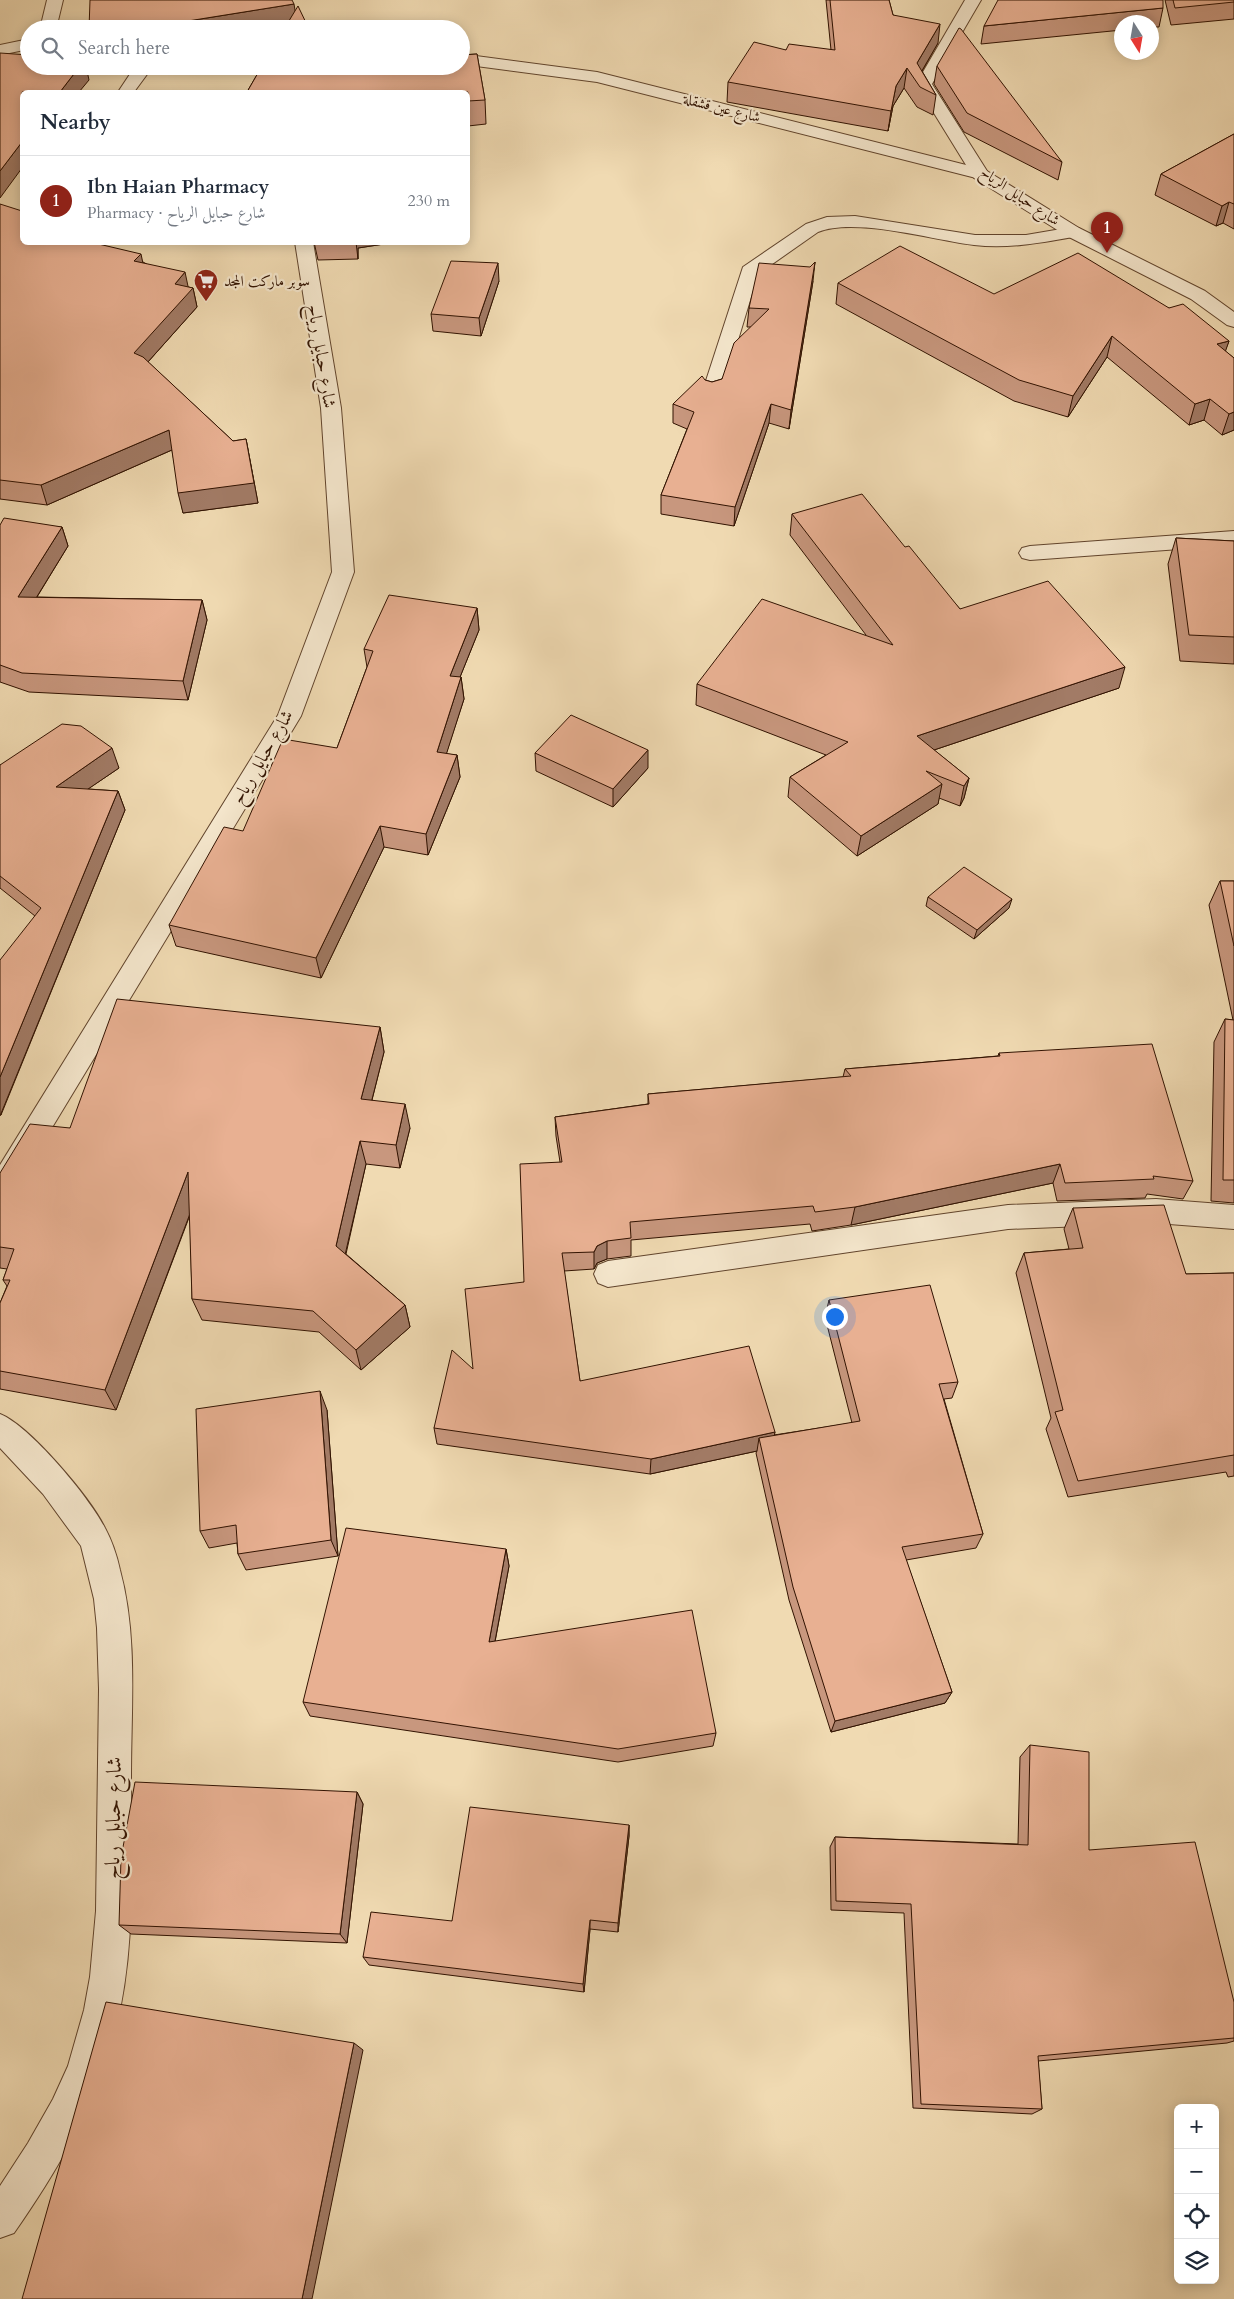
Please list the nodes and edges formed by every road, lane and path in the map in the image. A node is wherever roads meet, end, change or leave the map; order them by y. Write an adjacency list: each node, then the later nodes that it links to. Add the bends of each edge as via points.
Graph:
1 (55, 0): 3 (street)
2 (973, 0): 9 (street, شارع حبايل الرياح, via 924,84)
3 (50, 20)
4 (20, 44): 5 (street)
5 (0, 50)
6 (470, 60): 9 (street, شارع عين قشقلة, via 597,77)
7 (133, 75): 8 (street)
8 (127, 90)
9 (980, 174): 10 (street, شارع حبايل الرياح)
10 (1073, 232): 12 (street, شارع حبايل الرياح, via 1198,295); 13 (street, via 1000,241 958,238 855,221 827,222 812,228 750,271)
11 (304, 245): 16 (street, شارع حبايل رياح, via 331,408 342,572 289,716)
12 (1234, 320)
13 (712, 393)
14 (1234, 538): 15 (street)
15 (1030, 553)
16 (0, 1189)
17 (1234, 1218): 18 (street, via 1156,1211 1008,1217)
18 (608, 1274)
19 (0, 1428): 20 (street, شارع حبايل رياح, via 65,1494 96,1542 115,1638 109,1982 94,2043 69,2108 34,2171)
20 (0, 2219)

